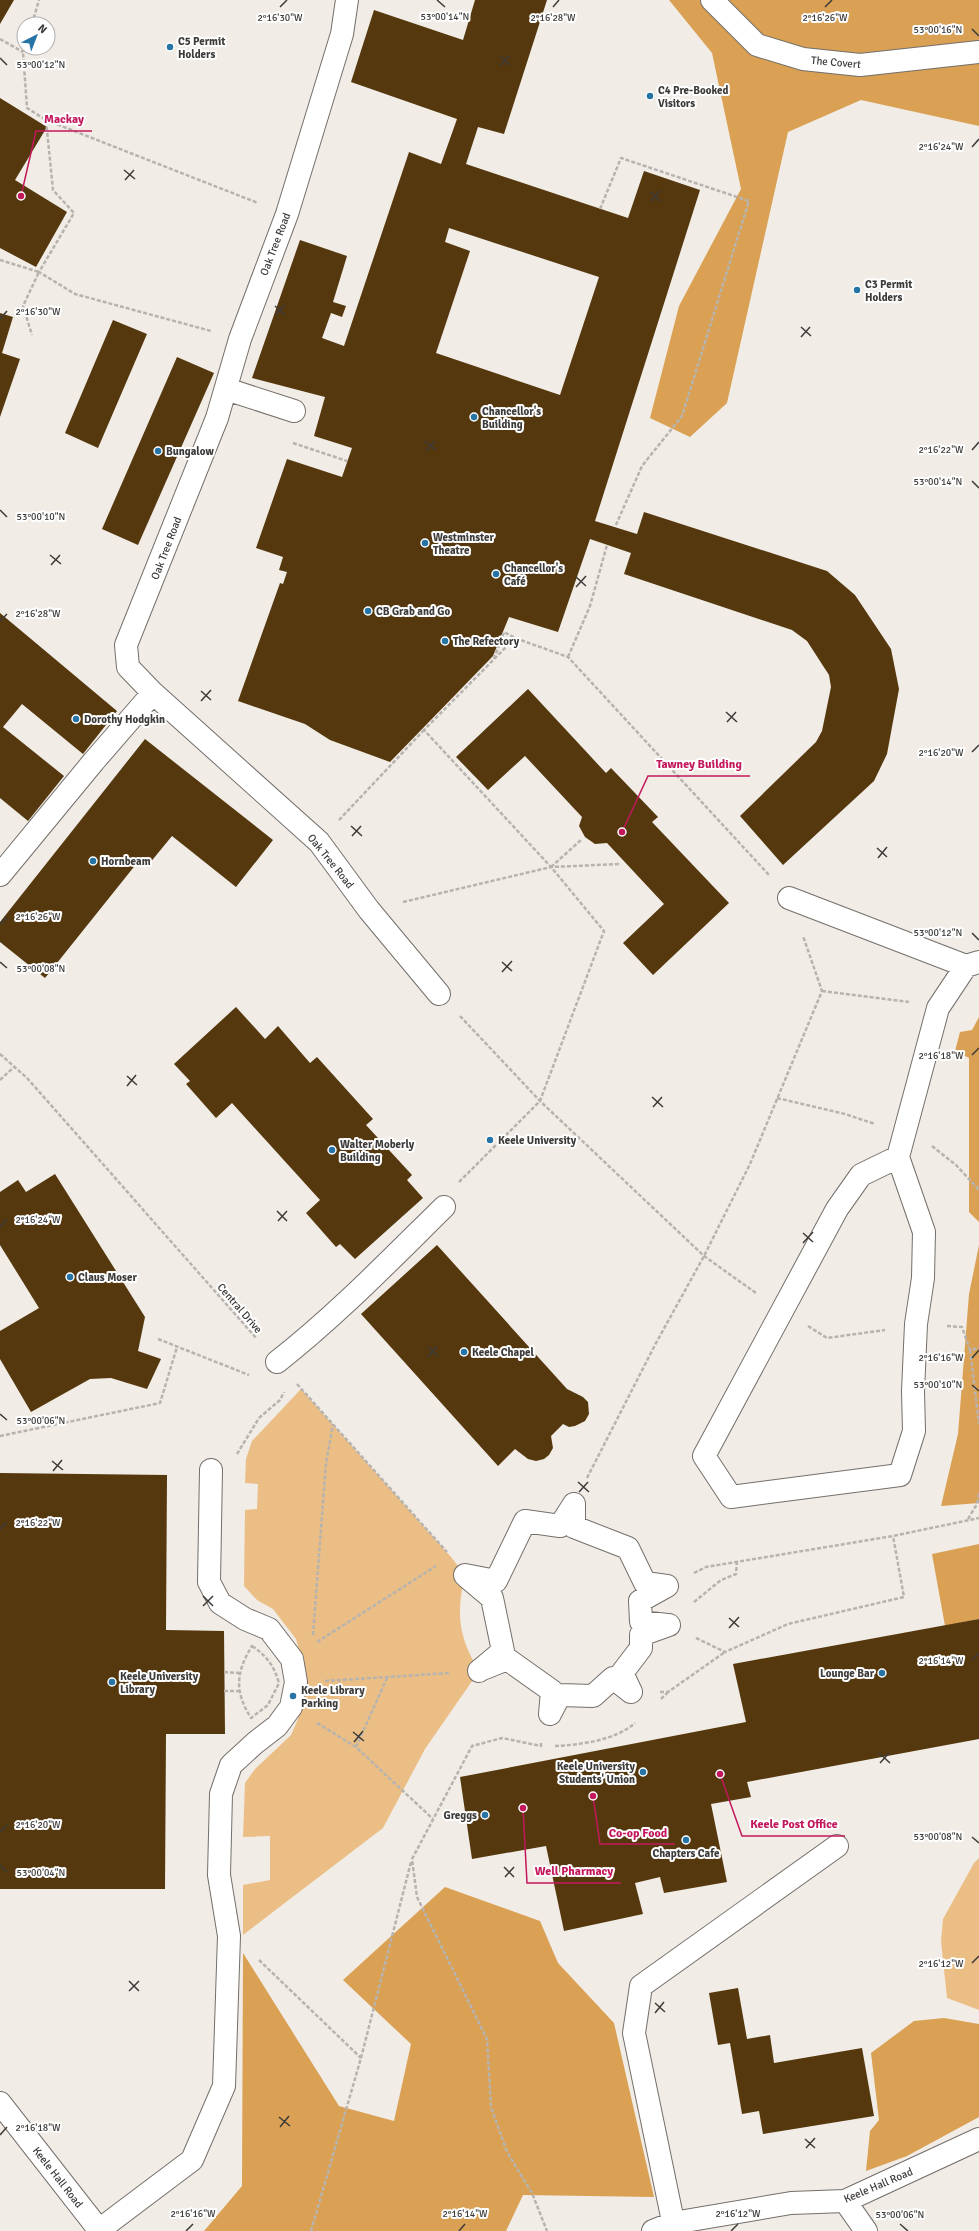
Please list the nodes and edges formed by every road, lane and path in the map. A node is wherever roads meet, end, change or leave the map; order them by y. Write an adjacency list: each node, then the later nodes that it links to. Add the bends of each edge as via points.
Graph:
1 (39, 0): 4 (path)
2 (346, 0): 11 (street, Oak Tree Road, via 342,34)
3 (712, 0): 7 (street, The Covert, via 757,45 803,59 860,65)
4 (34, 16)
5 (0, 39): 6 (path)
6 (16, 48)
7 (979, 52)
8 (23, 56): 9 (path, via 27,108)
9 (46, 120): 11 (path); 13 (path, via 53,190 74,213)
10 (600, 209): 20 (path, via 621,158 749,201 682,416 642,466)
11 (287, 214): 15 (street, Oak Tree Road)
12 (0, 260): 13 (path)
13 (39, 272): 14 (path, via 23,306); 15 (path, via 75,294)
14 (32, 335)
15 (240, 339): 16 (street, Oak Tree Road)
16 (226, 389): 17 (street); 25 (street, Oak Tree Road, via 126,645 128,667)
17 (294, 411)
18 (290, 442): 19 (path)
19 (347, 461)
20 (615, 527)
21 (607, 545): 23 (path, via 590,606)
22 (515, 638): 23 (path); 24 (path); 24 (path, via 504,632)
23 (568, 657): 32 (path)
24 (493, 661): 26 (path)
25 (153, 693): 28 (street, Oak Tree Road); 31 (street)
26 (424, 730): 28 (path); 30 (path)
27 (581, 840): 30 (path)
28 (318, 842): 33 (street, Oak Tree Road)
29 (621, 864): 30 (path)
30 (551, 867): 33 (path); 42 (path, via 604,931)
31 (0, 875)
32 (789, 898): 34 (street); 35 (path)
33 (369, 910): 36 (street, Oak Tree Road)
34 (972, 964): 45 (street, via 938,1008)
35 (822, 991): 37 (path); 41 (path)
36 (439, 994): 42 (path)
37 (914, 1003)
38 (0, 1054): 39 (path, Central Drive)
39 (14, 1067): 40 (path); 55 (path, Central Drive, via 27,1078)
40 (0, 1080)
41 (777, 1098): 43 (path); 48 (path, via 750,1164)
42 (540, 1102): 47 (path, via 445,1197); 48 (path)
43 (880, 1125)
44 (928, 1143): 46 (path, via 956,1165)
45 (898, 1157): 49 (street, via 861,1174 837,1209); 50 (street, via 924,1232 923,1278)
46 (979, 1190)
47 (444, 1207): 55 (street, via 360,1290)
48 (704, 1256): 49 (path); 64 (path, via 656,1343)
49 (781, 1310): 50 (path, via 828,1338); 50 (street, via 704,1456 731,1497 900,1475 914,1431)
50 (916, 1324): 54 (path, via 962,1328)
51 (158, 1340): 52 (path)
52 (177, 1347): 56 (path); 61 (path, via 160,1403)
53 (979, 1348): 54 (path)
54 (970, 1350): 58 (path)
55 (277, 1362): 57 (path, Central Drive)
56 (256, 1378)
57 (294, 1381): 59 (path, Central Drive); 62 (path, via 285,1389 280,1400 259,1418 236,1454)
58 (978, 1396): 60 (path)
59 (333, 1424): 68 (path, Central Drive); 68 (path, via 326,1462 312,1646)
60 (979, 1424)
61 (0, 1436)
62 (211, 1470): 78 (street, via 209,1582 220,1603 245,1619 269,1629 292,1659)
63 (979, 1493): 66 (path, via 977,1504)
64 (574, 1504): 70 (street, via 560,1526 525,1521 496,1581); 71 (street, via 574,1527 628,1548 644,1583)
65 (979, 1518): 66 (path)
66 (968, 1519): 67 (path, via 938,1528)
67 (893, 1536): 69 (path); 74 (path, via 904,1597 788,1624)
68 (451, 1557): 70 (path, Central Drive)
69 (737, 1561): 71 (path, via 706,1567); 72 (path, via 736,1574 717,1583)
70 (465, 1575): 75 (street, via 492,1598 503,1651)
71 (667, 1586): 80 (street, via 640,1601 641,1622 669,1625 641,1635 641,1648 622,1673)
72 (691, 1605)
73 (692, 1636): 74 (path)
74 (725, 1652): 81 (path)
75 (479, 1671): 77 (path); 84 (street, via 507,1659 552,1691)
76 (224, 1672): 79 (path, via 239,1673 239,1691)
77 (387, 1678): 78 (path); 87 (path)
78 (288, 1683): 83 (street)
79 (224, 1691)
80 (631, 1692): 81 (path); 84 (street, via 613,1678 593,1696 560,1694)
81 (668, 1692): 82 (path)
82 (657, 1702)
83 (291, 1707): 87 (path); 91 (street, via 277,1726 254,1742 231,1765 221,1794 219,1874)
84 (550, 1714): 86 (path)
85 (639, 1718): 86 (path, via 628,1729 582,1745)
86 (541, 1746): 88 (path, via 502,1738 472,1746)
87 (356, 1747): 88 (path)
88 (433, 1819): 90 (path)
89 (837, 1846): 96 (street, via 641,1986 634,2033)
90 (412, 1859): 92 (path); 99 (path, via 417,1897 487,2039 491,2107 507,2152 532,2193)
91 (229, 1936): 92 (path, via 243,1944); 97 (street, via 224,2086 192,2160)
92 (361, 2058): 98 (path)
93 (0, 2103): 97 (street, Keele Hall Road)
94 (979, 2139): 95 (street, Keele Hall Road)
95 (845, 2201): 96 (street, Keele Hall Road, via 791,2203); 101 (street)
96 (674, 2227): 100 (street, Keele Hall Road)
97 (100, 2230)
98 (311, 2231)
99 (547, 2231)
100 (653, 2231)
101 (866, 2231)

